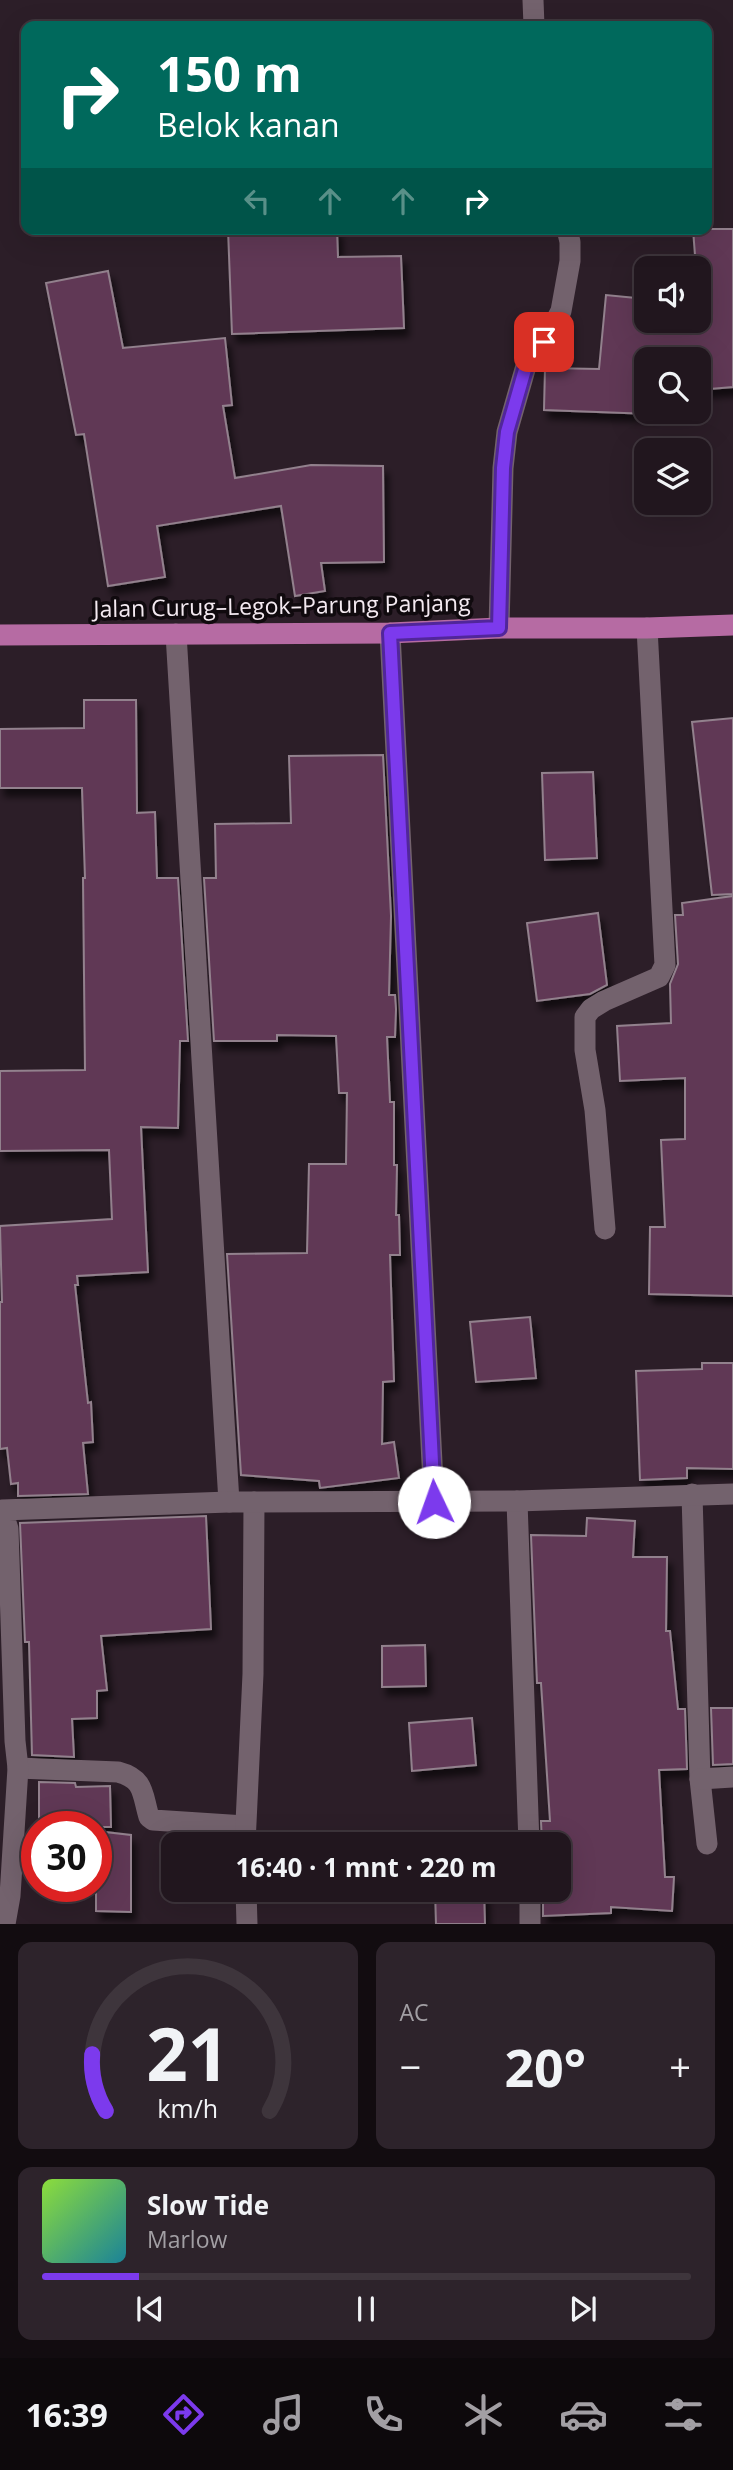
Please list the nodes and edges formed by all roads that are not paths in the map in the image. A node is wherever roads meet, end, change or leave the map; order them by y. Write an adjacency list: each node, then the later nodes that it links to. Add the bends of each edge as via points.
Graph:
1 (533, 0): 2 (street)
2 (534, 21)
3 (568, 235): 5 (street, via 570,261 561,311 526,366 507,432)
4 (733, 625): 6 (main road, Jalan Curug–Legok–Parung Panjang)
5 (499, 628): 6 (main road, Jalan Curug–Legok–Parung Panjang); 7 (main road, Jalan Curug–Legok–Parung Panjang)
6 (647, 628): 10 (street, via 665,965 659,977 604,1000 585,1017)
7 (390, 633): 8 (main road, Jalan Curug–Legok–Parung Panjang); 16 (street)
8 (176, 634): 9 (main road, Jalan Curug–Legok–Parung Panjang); 14 (street)
9 (0, 635)
10 (605, 1229)
11 (692, 1494): 12 (street); 13 (street); 21 (street)
12 (733, 1494)
13 (517, 1501): 16 (street); 24 (street)
14 (229, 1502): 15 (street); 17 (street)
15 (254, 1502): 16 (street); 23 (street, via 253,1674)
16 (434, 1502)
17 (1, 1506): 18 (street, via 8,1529)
18 (7, 1741): 19 (street)
19 (18, 1768): 22 (street, via 132,1776 153,1820); 28 (street)
20 (733, 1777): 21 (street)
21 (699, 1779): 25 (street)
22 (227, 1832)
23 (245, 1832)
24 (529, 1832)
25 (706, 1844)
26 (246, 1902): 29 (street)
27 (530, 1902): 30 (street)
28 (5, 1924)
29 (247, 1924)
30 (530, 1924)

